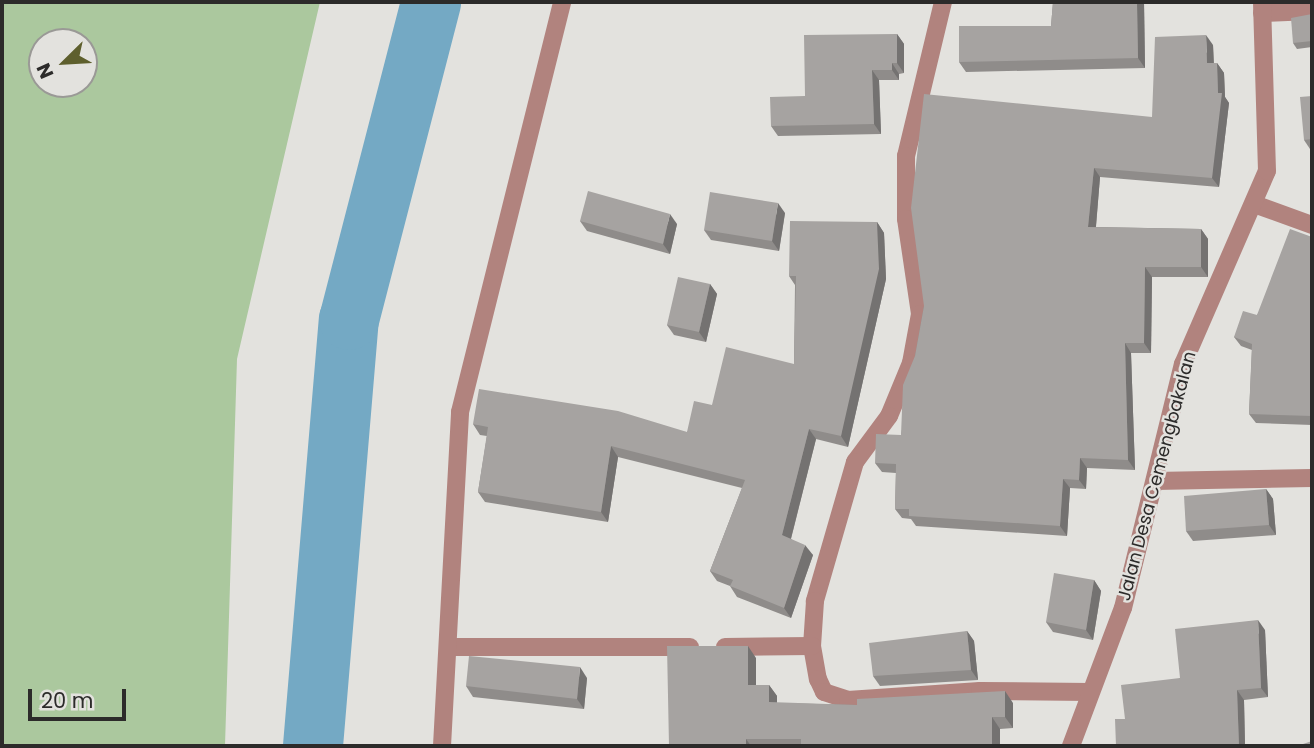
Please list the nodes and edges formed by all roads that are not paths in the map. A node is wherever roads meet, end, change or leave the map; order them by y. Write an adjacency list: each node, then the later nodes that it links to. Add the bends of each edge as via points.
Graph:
1 (562, 2): 10 (street, via 460,412)
2 (943, 2): 9 (street, via 906,156 906,219 920,314 911,363 889,416 855,463 815,601)
3 (1262, 7): 4 (street); 5 (street, Jalan Desa Cemengbakalan, via 1268,150 1267,171)
4 (1312, 11)
5 (1254, 204): 6 (street); 8 (street, Jalan Desa Cemengbakalan, via 1183,364)
6 (1312, 225)
7 (1312, 478): 8 (street)
8 (1155, 481): 11 (street, Jalan Desa Cemengbakalan, via 1123,608)
9 (812, 646): 10 (street); 11 (street, via 818,679 833,699 980,691)
10 (449, 648): 12 (street)
11 (1090, 692): 13 (street, Jalan Desa Cemengbakalan)
12 (442, 746)
13 (1070, 746)

